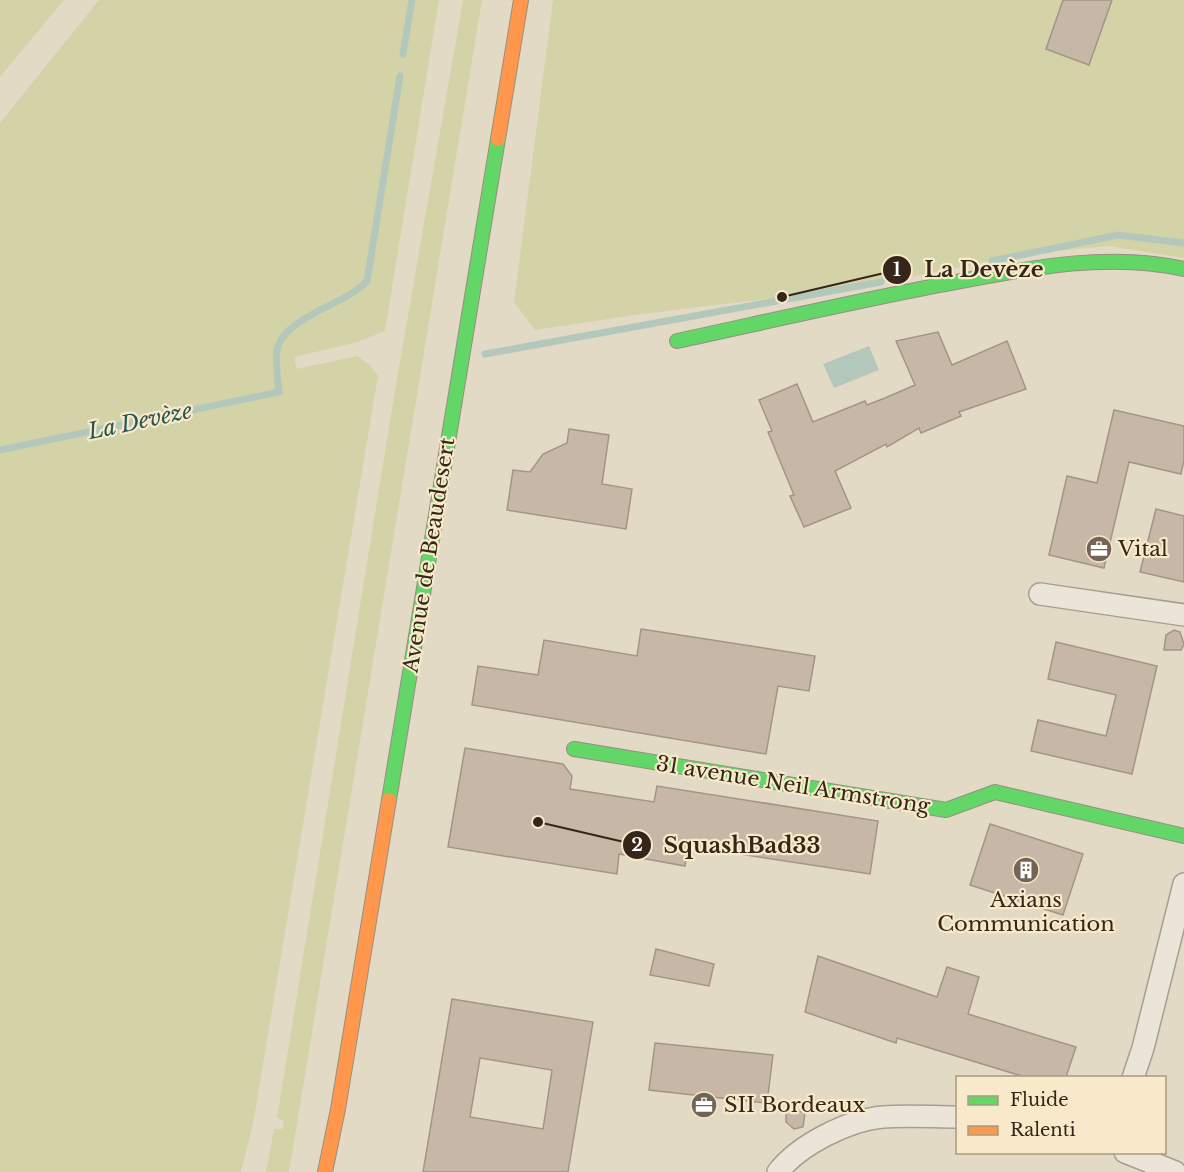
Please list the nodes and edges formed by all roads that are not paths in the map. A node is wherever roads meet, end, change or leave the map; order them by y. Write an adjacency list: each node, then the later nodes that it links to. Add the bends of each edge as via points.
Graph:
1 (521, 0): 10 (main road, Avenue de Beaudesert)
2 (1184, 269): 3 (main road, via 1125,261 1041,268 889,293)
3 (677, 341)
4 (1040, 594): 5 (street)
5 (1184, 615)
6 (574, 749): 7 (main road, 31 avenue Neil Armstrong, via 946,810 995,792)
7 (1184, 836)
8 (1184, 884): 9 (street)
9 (1133, 1076)
10 (338, 1109): 13 (main road); 14 (main road)
11 (956, 1117): 15 (street, via 880,1117 828,1133 787,1160)
12 (1130, 1154): 16 (street)
13 (325, 1172)
14 (332, 1172)
15 (778, 1172)
16 (1175, 1172)

